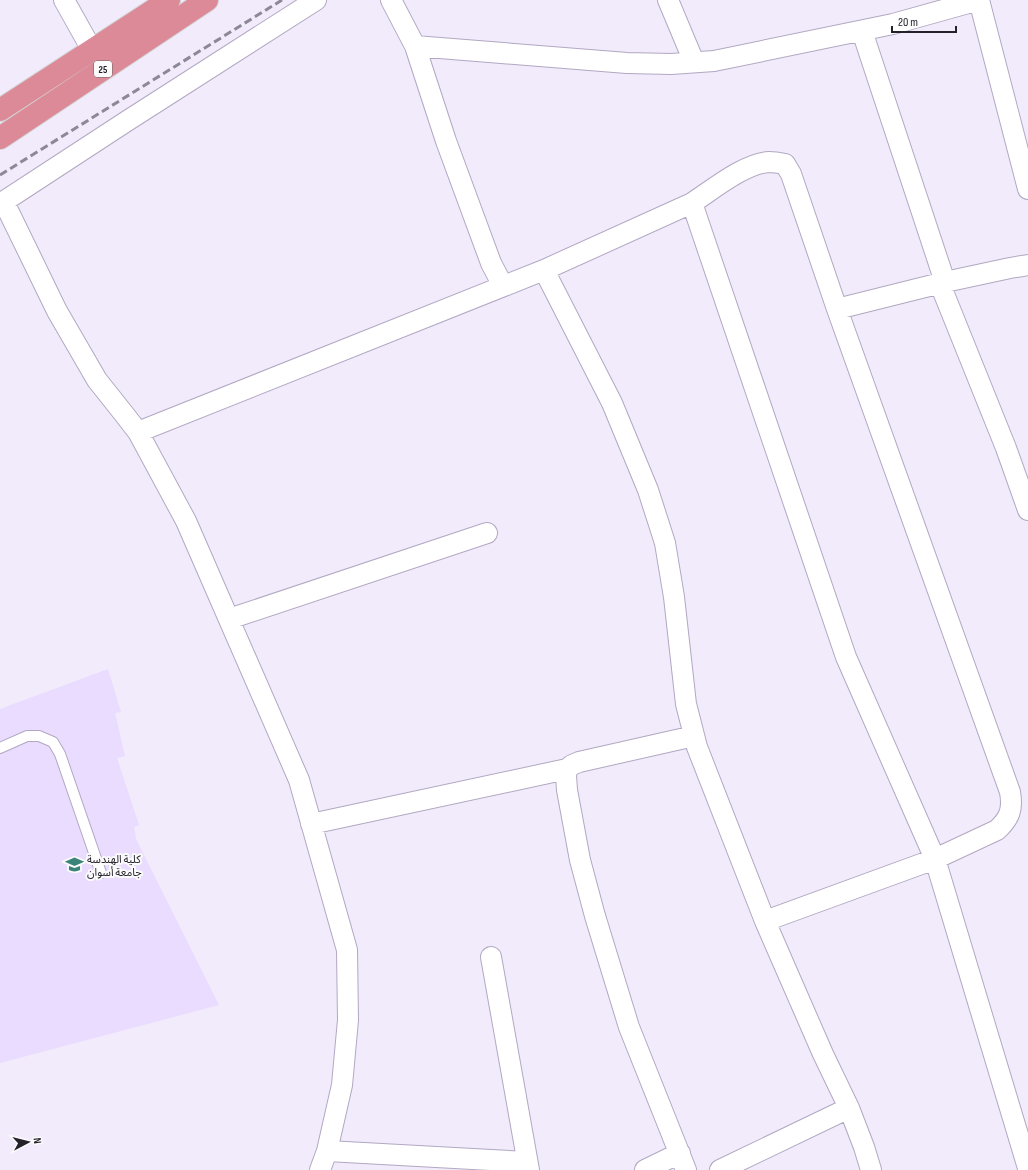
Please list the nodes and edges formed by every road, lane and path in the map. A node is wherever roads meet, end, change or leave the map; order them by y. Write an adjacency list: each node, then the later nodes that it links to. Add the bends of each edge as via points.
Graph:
1 (64, 0): 10 (street)
2 (207, 0): 13 (highway, 25)
3 (316, 0): 15 (street)
4 (391, 0): 9 (street)
5 (668, 0): 11 (street)
6 (979, 0): 8 (street); 14 (street)
7 (161, 2): 10 (highway, 25)
8 (862, 30): 11 (street, via 714,61); 19 (street)
9 (414, 46): 11 (street, via 627,63); 20 (street, via 491,263)
10 (92, 50): 12 (highway, 25)
11 (694, 62)
12 (0, 110)
13 (0, 138)
14 (1028, 189)
15 (2, 203): 22 (street, via 57,311 97,380)
16 (692, 203): 18 (street); 21 (street, via 734,175 751,167 768,162 785,164 791,174); 30 (street, via 846,657)
17 (1028, 265): 19 (street)
18 (544, 270): 20 (street); 26 (street, via 612,403 648,490 665,543 686,704)
19 (943, 283): 21 (street); 23 (street)
20 (503, 286): 22 (street)
21 (837, 309): 30 (street, via 1012,803 1006,822 997,830)
22 (138, 432): 25 (street, via 186,521)
23 (1028, 510)
24 (487, 533): 25 (street)
25 (229, 619): 29 (street, via 299,780)
26 (694, 736): 28 (street, via 579,762); 32 (street)
27 (0, 748): 31 (lane, via 27,736 39,736 53,742 60,754)
28 (568, 769): 29 (street); 36 (street, via 567,790 595,916 629,1027)
29 (311, 824): 35 (street, via 348,950 348,1020 342,1085)
30 (935, 859): 32 (street); 38 (street)
31 (101, 873)
32 (765, 921): 34 (street)
33 (491, 957): 37 (street)
34 (849, 1108): 41 (street); 42 (street)
35 (327, 1151): 37 (street); 39 (street)
36 (683, 1162): 40 (street)
37 (528, 1166)
38 (1028, 1168)
39 (320, 1170)
40 (645, 1170)
41 (720, 1170)
42 (871, 1170)

